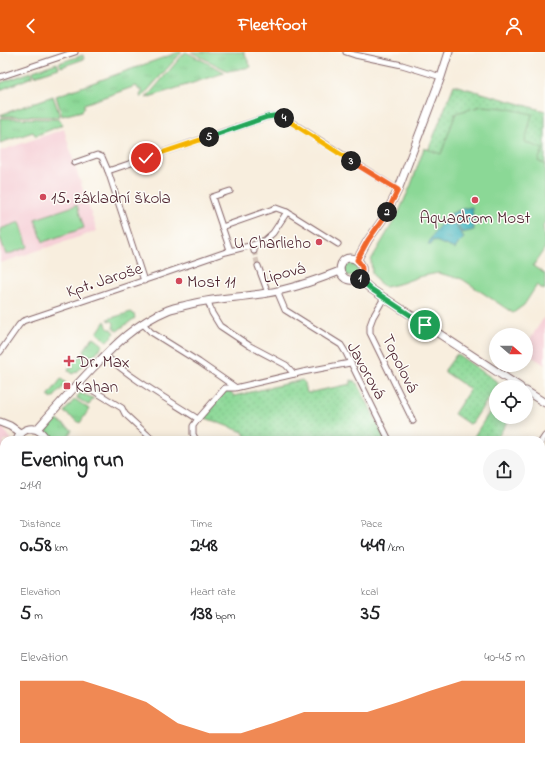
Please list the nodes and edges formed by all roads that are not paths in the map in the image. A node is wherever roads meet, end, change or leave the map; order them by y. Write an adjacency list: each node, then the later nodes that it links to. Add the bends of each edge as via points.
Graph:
1 (75, 52): 4 (street)
2 (346, 52): 5 (street)
3 (449, 52): 5 (street)
4 (0, 77)
5 (441, 77): 8 (street)
6 (74, 163): 7 (street, via 97,155 102,157)
7 (108, 171): 8 (street, via 267,117 280,115); 20 (street)
8 (398, 190): 16 (street)
9 (230, 191): 11 (street, via 212,198)
10 (287, 212): 11 (street, via 276,208); 12 (street); 13 (street, Kpt. Jaroše, via 273,233)
11 (222, 227): 14 (street)
12 (338, 244)
13 (253, 245): 14 (street, Kpt. Jaroše); 15 (street)
14 (230, 250): 20 (street, Kpt. Jaroše)
15 (254, 251)
16 (357, 260): 18 (street, Lipová, via 345,260 341,263); 19 (street, via 362,270)
17 (258, 266): 22 (street)
18 (340, 271): 19 (street, Topolová, via 346,279); 21 (street, Lipová)
19 (358, 278): 23 (street, Topolová)
20 (144, 280): 26 (street, Kpt. Jaroše, via 23,321)
21 (277, 291): 22 (street, Lipová); 28 (street, Javorová, via 285,310 341,345)
22 (268, 293): 24 (street, Lipová)
23 (384, 298): 30 (street, Topolová); 36 (street, Topolová, via 370,325 370,333)
24 (208, 301): 25 (street, Lipová, via 169,309); 29 (street, via 220,326 286,365)
25 (142, 323): 27 (street, Lipová); 32 (street, via 150,332)
26 (0, 352)
27 (105, 355): 31 (street, Lipová); 35 (street)
28 (350, 363): 29 (street); 44 (street, Javorová)
29 (294, 374): 32 (street)
30 (509, 380)
31 (77, 384): 38 (street, Lipová); 42 (street, via 122,408)
32 (236, 388): 35 (street, via 225,388)
33 (533, 395): 34 (street)
34 (545, 403)
35 (198, 419): 43 (street, via 193,426)
36 (412, 421)
37 (0, 422): 39 (street)
38 (37, 430): 39 (street, via 32,428); 41 (street)
39 (20, 433): 40 (street)
40 (19, 436)
41 (44, 436)
42 (144, 436)
43 (194, 436)
44 (387, 436)

